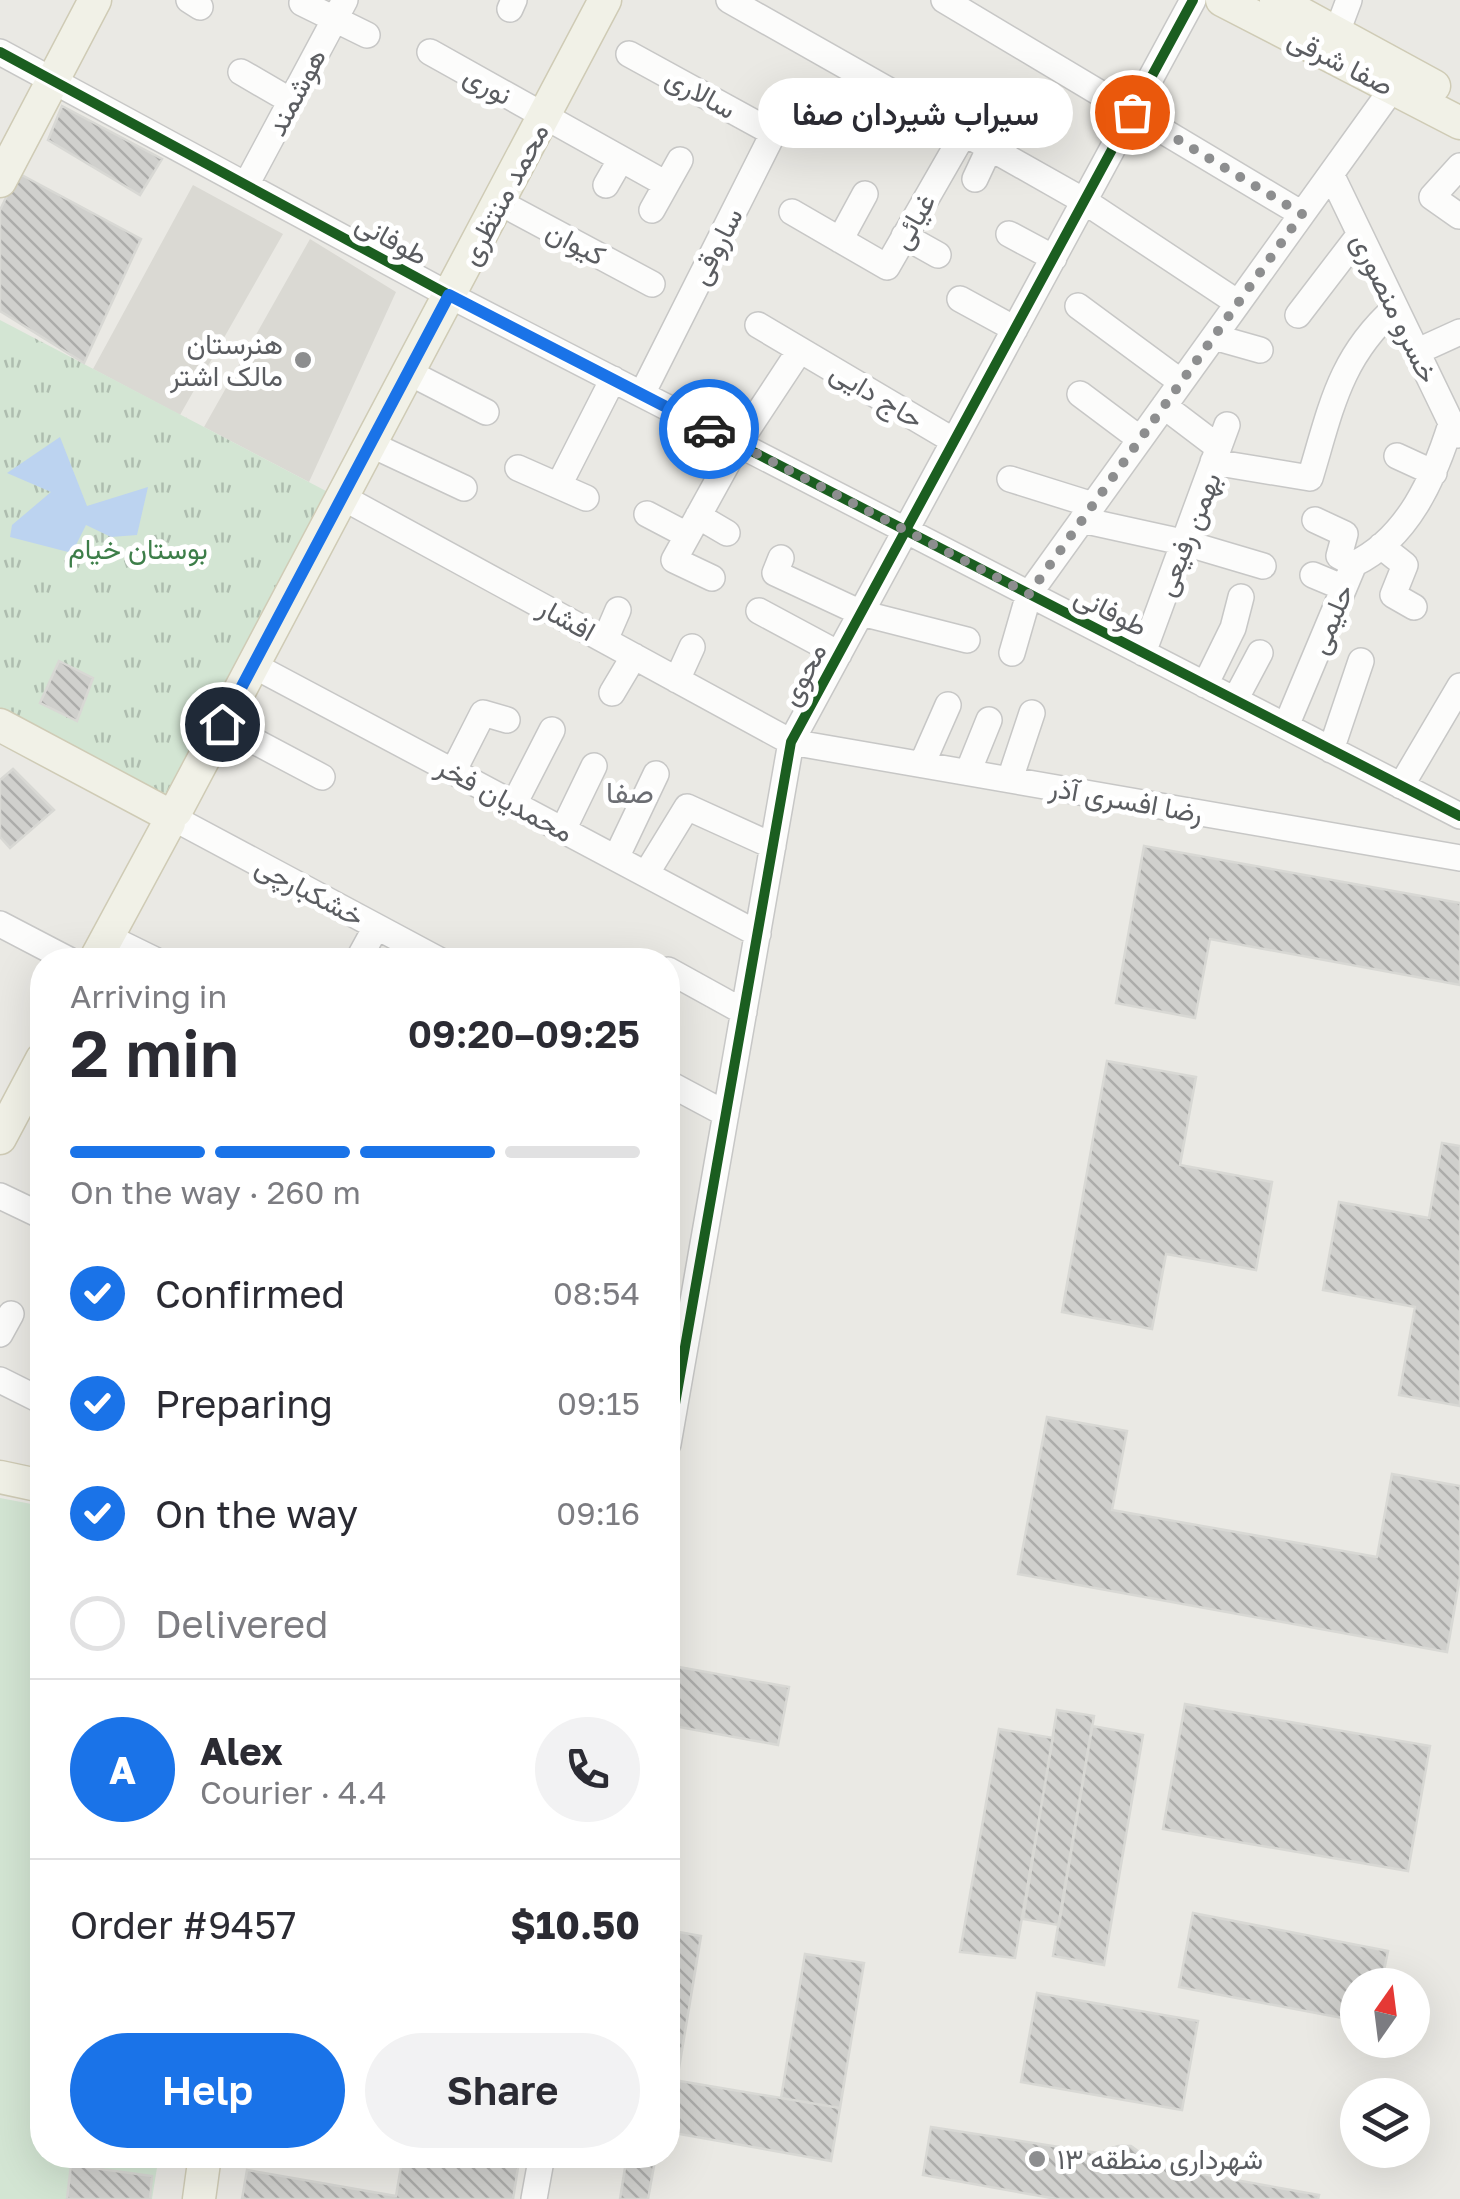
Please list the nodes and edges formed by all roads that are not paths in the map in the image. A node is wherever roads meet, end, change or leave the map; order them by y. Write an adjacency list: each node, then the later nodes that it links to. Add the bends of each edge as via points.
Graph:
1 (95, 0): 18 (main road)
2 (604, 0): 23 (main road, محمد منتظری)
3 (729, 0): 25 (street)
4 (944, 0): 22 (street)
5 (1193, 0): 22 (street, محوی)
6 (1222, 0): 12 (main road, صفا شرقی)
7 (1276, 0): 12 (main road, صفا شرقی)
8 (1350, 0): 12 (street)
9 (302, 3): 10 (street)
10 (340, 10): 11 (street); 21 (street, هوشمند)
11 (368, 35)
12 (1333, 44): 17 (main road, صفا شرقی)
13 (0, 52): 18 (street, طوفانی)
14 (430, 52): 23 (street, نوری)
15 (629, 54): 26 (street, سالاری)
16 (241, 72): 21 (street)
17 (1398, 79): 20 (main road, صفا شرقی); 24 (main road, صفا شرقی); 31 (street)
18 (53, 80): 33 (main road); 35 (street, طوفانی)
19 (791, 98): 26 (street, ساروقی)
20 (1460, 100)
21 (291, 101): 35 (street, هوشمند)
22 (1132, 112): 38 (street, محوی); 42 (street)
23 (545, 117): 28 (street, نوری); 39 (main road, محمد منتظری)
24 (1460, 123)
25 (964, 132): 27 (street); 46 (street, غیائی)
26 (773, 133): 67 (street, ساروقی)
27 (990, 147): 32 (street); 38 (street)
28 (621, 159): 34 (street, نوری); 36 (street)
29 (680, 160): 34 (street)
30 (1460, 166): 43 (street, via 1432,197)
31 (1331, 174): 42 (street); 45 (street, خسرو منصوری)
32 (974, 179)
33 (0, 182)
34 (666, 184): 40 (street)
35 (246, 185): 51 (street, طوفانی)
36 (606, 185)
37 (865, 194): 47 (street)
38 (1084, 201): 49 (street, محوی); 53 (street)
39 (499, 202): 50 (street, کیوان); 51 (main road, محمد منتظری)
40 (652, 210)
41 (792, 212): 47 (street, غیائی)
42 (1302, 214): 53 (street)
43 (1459, 216)
44 (1010, 234): 49 (street)
45 (1360, 234): 55 (street, خسرو منصوری); 56 (street)
46 (904, 236): 47 (street, غیائی, via 887,267); 48 (street)
47 (840, 240)
48 (938, 256)
49 (1054, 258): 58 (street, محوی)
50 (652, 284)
51 (449, 295): 64 (main road, محمد منتظری); 65 (street, طوفانی)
52 (960, 299): 58 (street)
53 (1238, 302): 60 (street)
54 (1078, 306): 66 (street)
55 (1395, 308): 63 (street, خسرو منصوری); 76 (street, بهمن رفیعی, via 1355,350 1310,478)
56 (1298, 316)
57 (758, 325): 61 (street, حاج دایی)
58 (1015, 329): 73 (street, محوی)
59 (1460, 332): 63 (street)
60 (1214, 337): 62 (street); 66 (street)
61 (800, 350): 73 (street, حاج دایی); 75 (street, حاج دایی)
62 (1260, 350)
63 (1416, 352): 71 (street, خسرو منصوری)
64 (408, 372): 70 (street); 74 (main road, محمد منتظری)
65 (613, 379): 67 (street, طوفانی); 81 (street)
66 (1181, 382): 69 (street)
67 (642, 394): 75 (street, طوفانی)
68 (1080, 394): 72 (street)
69 (1164, 406): 72 (street); 76 (street)
70 (486, 412)
71 (1456, 433): 79 (street, حلیمی)
72 (1140, 439): 85 (street)
73 (954, 441): 89 (street, محوی)
74 (370, 444): 82 (street); 83 (main road, محمد منتظری)
75 (738, 444): 88 (street, حاج دایی); 89 (street, طوفانی)
76 (1219, 444): 91 (street, بهمن رفیعی)
77 (1398, 456): 79 (street)
78 (518, 468): 81 (street)
79 (1434, 473): 92 (street, حلیمی)
80 (1010, 478): 85 (street)
81 (558, 485): 84 (street)
82 (464, 488)
83 (342, 497): 102 (street, افشار); 111 (main road, محمد منتظری)
84 (586, 498)
85 (1088, 513): 91 (street); 97 (street)
86 (647, 514): 88 (street)
87 (1315, 520): 95 (street, via 1344,534 1339,556)
88 (693, 525): 90 (street); 96 (street, حاج دایی, via 674,560)
89 (906, 530): 97 (street, طوفانی); 101 (street, محوی)
90 (727, 533)
91 (1182, 542): 93 (street); 107 (street, بهمن رفیعی)
92 (1381, 546): 95 (street, حلیمی); 99 (street, via 1405,566 1393,595)
93 (1264, 566)
94 (1313, 575): 95 (street)
95 (1349, 576): 123 (street, حلیمی)
96 (712, 578)
97 (1029, 594): 106 (street); 107 (street, طوفانی)
98 (1241, 597): 113 (street, via 1234,628)
99 (1414, 607)
100 (618, 610): 102 (street)
101 (861, 613): 103 (street); 108 (street, محوی); 108 (street, via 770,584)
102 (604, 640): 109 (street, افشار)
103 (967, 640)
104 (692, 647): 112 (street)
105 (1260, 652): 116 (street)
106 (1012, 653)
107 (1143, 653): 113 (street, طوفانی)
108 (839, 654): 125 (street, محوی)
109 (634, 656): 112 (street, افشار); 115 (street)
110 (1361, 661): 126 (street)
111 (253, 666): 121 (main road, محمد منتظری); 129 (street, محمدیان فخر)
112 (677, 680): 125 (street, افشار)
113 (1205, 684): 116 (street, طوفانی)
114 (1460, 686): 134 (street)
115 (612, 694)
116 (1236, 700): 123 (street, طوفانی)
117 (948, 705): 127 (street)
118 (1032, 713): 133 (street)
119 (507, 720): 129 (street, via 483,713)
120 (988, 720): 130 (street)
121 (222, 724): 132 (street); 137 (main road, محمد منتظری)
122 (0, 725): 137 (main road, خشکبارچی)
123 (1286, 726): 126 (street, طوفانی)
124 (552, 730): 135 (street)
125 (792, 742): 127 (street, رضا افسری آذر); 139 (street, محوی)
126 (1331, 750): 134 (street, طوفانی)
127 (922, 764): 130 (street, رضا افسری آذر)
128 (594, 766): 138 (street)
129 (454, 772): 135 (street, محمدیان فخر)
130 (968, 772): 133 (street, رضا افسری آذر)
131 (656, 774): 140 (street)
132 (322, 777)
133 (1010, 779): 141 (street, رضا افسری آذر)
134 (1401, 786): 136 (street, طوفانی)
135 (514, 804): 138 (street, محمدیان فخر)
136 (1460, 816)
137 (172, 817): 144 (street, خشکبارچی); 147 (main road, محمد منتظری)
138 (563, 830): 140 (street, محمدیان فخر)
139 (773, 846): 142 (street, via 688,807); 145 (street, محوی)
140 (616, 858): 142 (street, محمدیان فخر)
141 (1460, 858)
142 (646, 874): 145 (street, محمدیان فخر)
143 (0, 924): 146 (street)
144 (376, 926): 148 (street); 149 (street, خشکبارچی)
145 (758, 934): 151 (street, محوی)
146 (46, 948)
147 (102, 948)
148 (364, 948)
149 (417, 948)
150 (680, 977): 151 (street)
151 (744, 1012): 155 (street, محوی)
152 (30, 1072): 154 (main road)
153 (680, 1089): 155 (street)
154 (11, 1092): 156 (main road)
155 (726, 1114): 159 (street, محوی)
156 (0, 1138)
157 (0, 1196): 158 (street)
158 (30, 1210)
159 (680, 1328)
160 (0, 1380): 161 (street)
161 (30, 1396)
162 (0, 1477): 163 (main road)
163 (30, 1483)
164 (204, 2168): 166 (main road)
165 (540, 2168): 167 (street)
166 (199, 2199)
167 (534, 2199)

